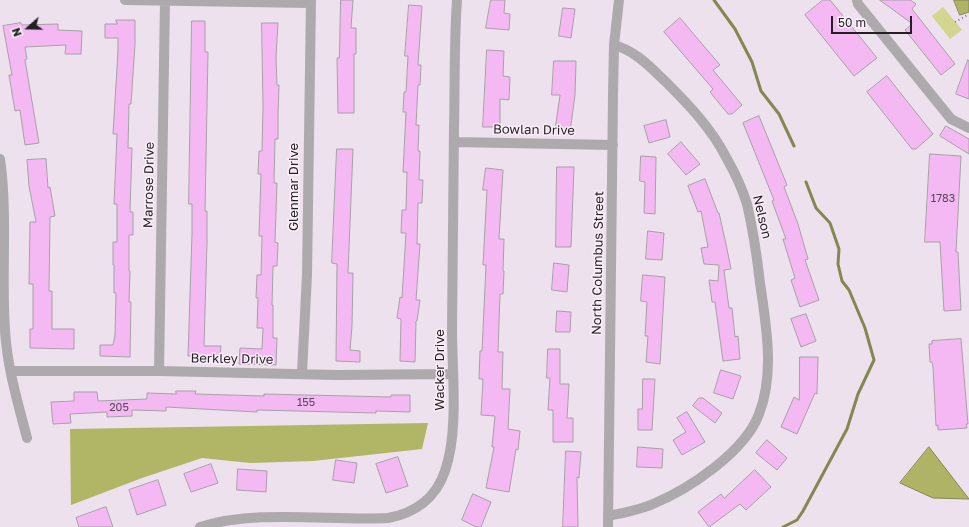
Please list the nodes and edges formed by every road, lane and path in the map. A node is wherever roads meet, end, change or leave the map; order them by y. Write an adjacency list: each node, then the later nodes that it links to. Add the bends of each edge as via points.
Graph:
1 (125, 0): 2 (street)
2 (165, 0): 6 (street); 15 (street, Marrose Drive)
3 (457, 0): 11 (street, Wacker Drive)
4 (619, 0): 9 (street, North Columbus Street)
5 (858, 0): 10 (street, via 858,4 951,119)
6 (311, 1): 16 (street, Glenmar Drive)
7 (969, 14): 8 (path)
8 (955, 22)
9 (614, 46): 12 (street, North Columbus Street); 19 (street, Nelson, via 627,49 640,58 700,117 727,158 746,202 756,251 768,368 759,415 742,442 693,482 666,498 637,510)
10 (969, 128)
11 (454, 142): 12 (street, Bowlan Drive); 17 (street, Wacker Drive)
12 (613, 144): 19 (street, North Columbus Street)
13 (0, 159): 14 (street, via 3,180 5,331)
14 (11, 371): 15 (street, Berkley Drive); 18 (street)
15 (159, 371): 16 (street, Berkley Drive)
16 (302, 373): 17 (street, Berkley Drive)
17 (452, 374): 20 (street, Wacker Drive, via 453,417 449,457 438,486 429,499 417,509 388,518 263,518 231,520)
18 (27, 438)
19 (608, 516): 21 (street, North Columbus Street)
20 (200, 527)
21 (608, 527)

